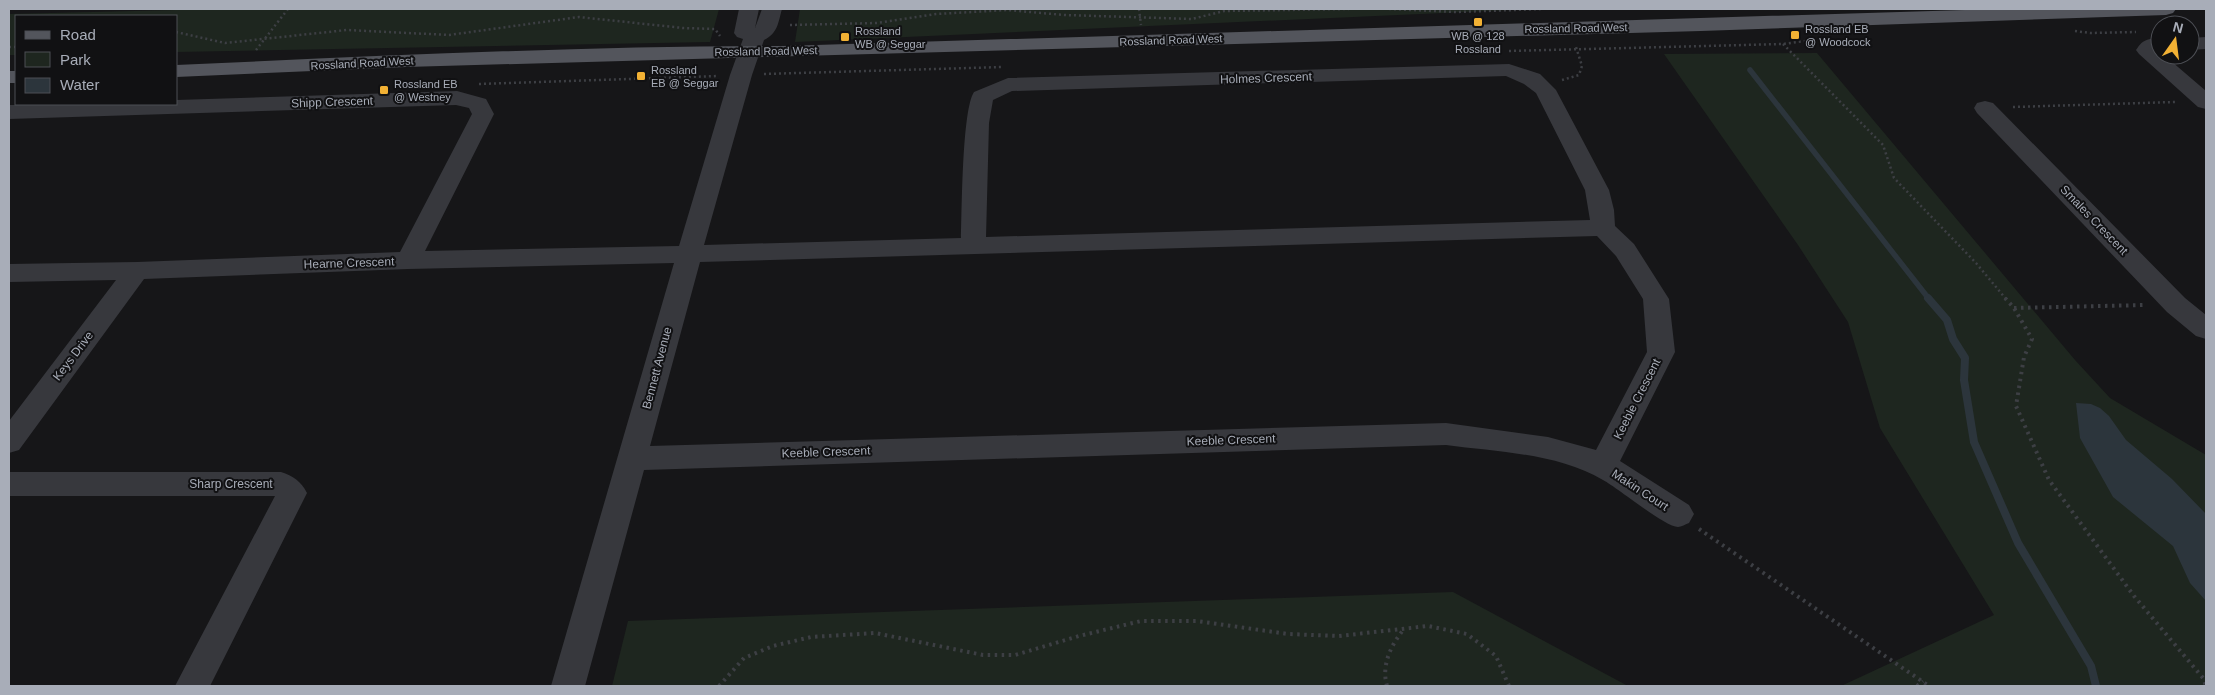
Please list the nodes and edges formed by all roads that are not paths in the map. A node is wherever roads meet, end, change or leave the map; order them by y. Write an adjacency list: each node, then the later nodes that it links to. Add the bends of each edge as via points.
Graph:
1 (749, 9): 4 (street, via 744,33)
2 (772, 9): 4 (street, Bennett Avenue, via 766,31)
3 (2166, 9): 4 (main road, Rossland Road West, via 1710,25)
4 (752, 44): 6 (main road, Rossland Road West); 12 (street, Bennett Avenue)
5 (2164, 65): 7 (street)
6 (178, 71)
7 (2206, 101)
8 (1985, 108): 16 (street, Smales Crescent, via 2176,304)
9 (9, 112): 13 (street, Shipp Crescent, via 456,98 478,104 483,114 476,131)
10 (1603, 228): 11 (street); 11 (street, Holmes Crescent, via 1597,190 1545,90 1532,79 1509,70 1008,85 982,97); 19 (street, Keeble Crescent, via 1625,250 1656,300 1661,352)
11 (973, 246): 12 (street)
12 (689, 254): 13 (street, Hearne Crescent); 18 (street, Bennett Avenue)
13 (408, 260): 14 (street, Hearne Crescent)
14 (137, 271): 15 (street, Hearne Crescent); 17 (street, Keys Drive)
15 (9, 273)
16 (2206, 329)
17 (9, 442)
18 (632, 459): 19 (street, Keeble Crescent, via 1446,434 1524,444); 23 (street, Bennett Avenue)
19 (1603, 465): 21 (street, Makin Court)
20 (9, 484): 22 (street, Sharp Crescent, via 282,484 292,492)
21 (1678, 514)
22 (192, 686)
23 (568, 686)

